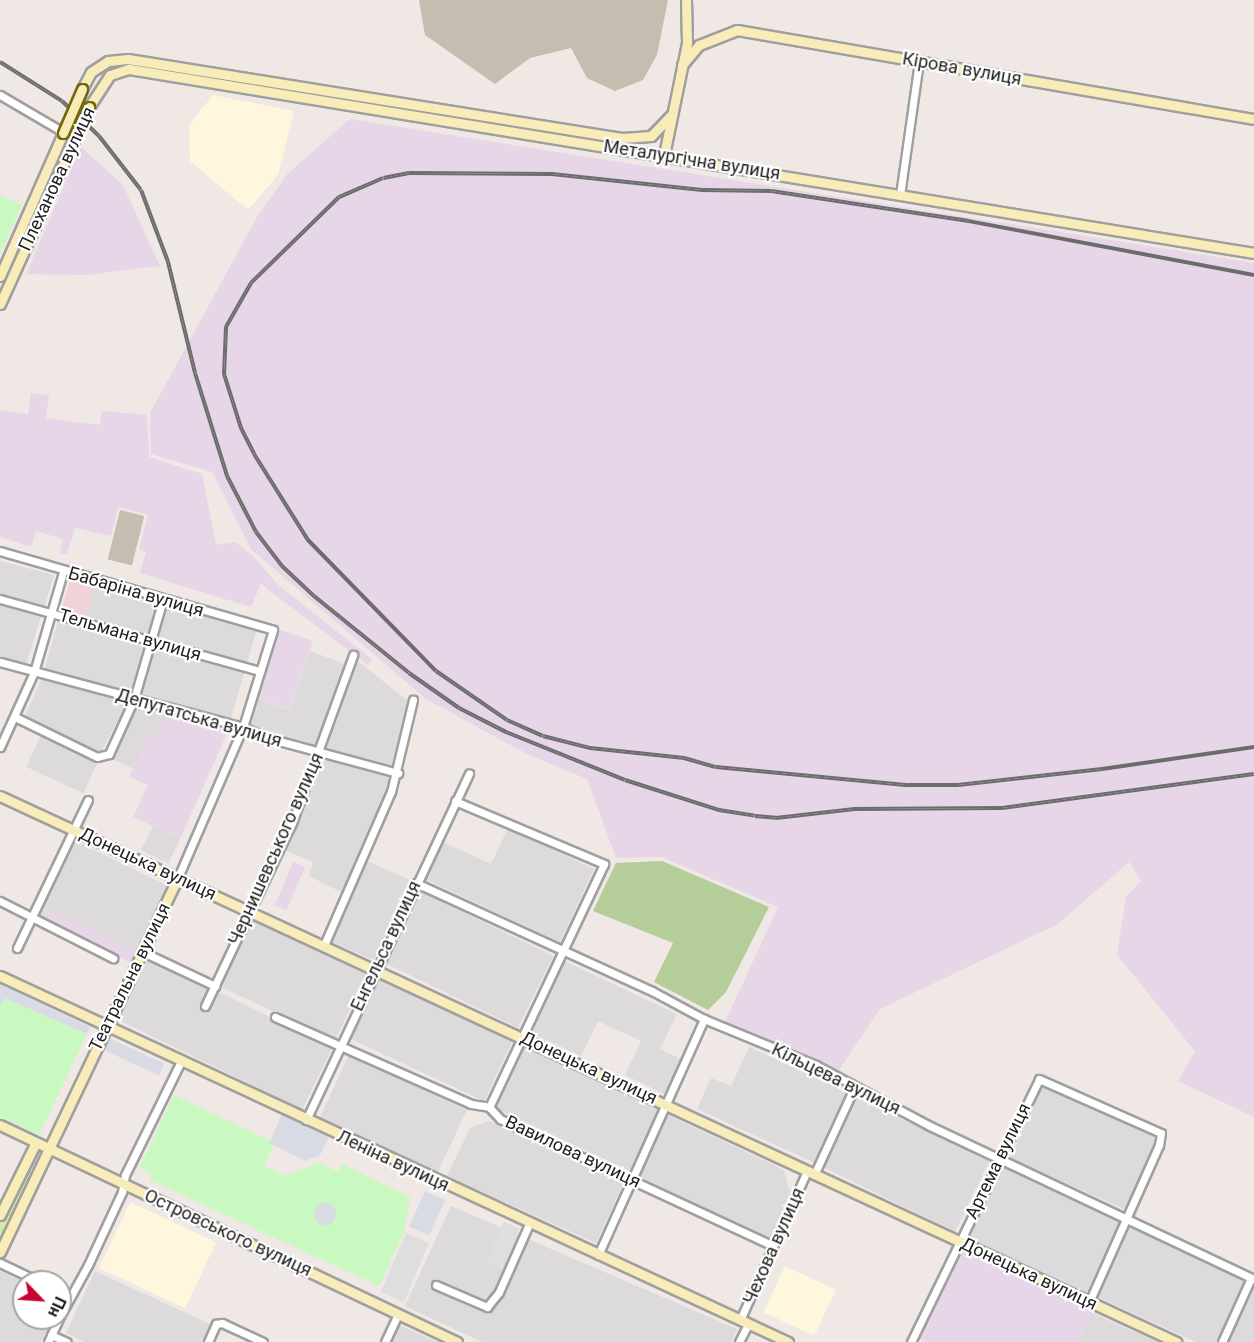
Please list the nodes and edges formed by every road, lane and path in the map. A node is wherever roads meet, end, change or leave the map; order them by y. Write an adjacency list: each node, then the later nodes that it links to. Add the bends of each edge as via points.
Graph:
1 (686, 0): 2 (street)
2 (688, 21): 3 (street, via 695,37); 6 (street)
3 (707, 40): 5 (street, Кірова вулиця, via 737,30); 6 (street, Кірова вулиця)
4 (128, 58): 9 (street, Металургічна вулиця, via 629,139 651,136); 11 (street, Плеханова вулиця, bridge, via 108,61 91,72)
5 (919, 61): 10 (street, Кірова вулиця); 14 (street)
6 (682, 65): 9 (street)
7 (129, 69): 12 (street, Плеханова вулиця, bridge, via 110,75 89,107); 13 (street, Металургічна вулиця)
8 (0, 95): 11 (street)
9 (672, 114): 13 (street)
10 (1254, 119)
11 (63, 133): 12 (street); 16 (street, Плеханова вулиця)
12 (75, 139): 17 (street, Плеханова вулиця)
13 (664, 155): 14 (street, Металургічна вулиця)
14 (900, 195): 15 (street, Металургічна вулиця)
15 (1254, 253)
16 (0, 276)
17 (0, 304)
18 (0, 551): 19 (street, Бабаріна вулиця)
19 (63, 572): 21 (street, Бабаріна вулиця); 22 (street)
20 (0, 599): 22 (street, Тельмана вулиця)
21 (163, 599): 23 (street, Бабаріна вулиця); 24 (street)
22 (52, 613): 24 (street, Тельмана вулиця); 28 (street)
23 (273, 630): 27 (street, Театральна вулиця)
24 (151, 640): 27 (street, Тельмана вулиця); 29 (street)
25 (353, 655): 35 (street, Чернишевського вулиця)
26 (0, 662): 28 (street, Депутатська вулиця)
27 (260, 671): 32 (street, Театральна вулиця)
28 (34, 672): 29 (street, Депутатська вулиця); 31 (street)
29 (134, 699): 31 (street, via 109,754 97,757); 32 (street, Депутатська вулиця)
30 (413, 700): 36 (street)
31 (15, 717): 33 (street)
32 (243, 727): 35 (street, Депутатська вулиця, via 268,738); 42 (street, Театральна вулиця)
33 (3, 732): 34 (street)
34 (0, 747)
35 (321, 751): 36 (street, Депутатська вулиця); 45 (street, Чернишевського вулиця)
36 (398, 773): 47 (street)
37 (469, 773): 40 (street, Енгельса вулиця)
38 (0, 796): 41 (street, Донецька вулиця)
39 (88, 800): 41 (street)
40 (456, 801): 43 (street, Енгельса вулиця); 50 (street, via 604,864)
41 (74, 829): 42 (street, Донецька вулиця); 46 (street)
42 (178, 877): 45 (street, Донецька вулиця); 49 (street, Театральна вулиця)
43 (416, 883): 50 (street, Кільцева вулиця); 52 (street, Енгельса вулиця)
44 (0, 901): 46 (street)
45 (250, 911): 47 (street, Донецька вулиця); 54 (street, Чернишевського вулиця)
46 (32, 917): 48 (street); 51 (street)
47 (324, 945): 52 (street, Донецька вулиця)
48 (17, 948)
49 (143, 952): 54 (street); 58 (street, Театральна вулиця)
50 (562, 952): 57 (street, Кільцева вулиця, via 652,991); 59 (street)
51 (113, 958)
52 (375, 969): 59 (street, Донецька вулиця); 60 (street, Енгельса вулиця)
53 (0, 976): 58 (street, Леніна вулиця)
54 (215, 986): 55 (street, Чернишевського вулиця)
55 (205, 1006)
56 (275, 1017): 60 (street, Вавилова вулиця)
57 (704, 1019): 62 (street, Кільцева вулиця, via 816,1065); 63 (street)
58 (107, 1027): 61 (street, Леніна вулиця); 68 (street, Театральна вулиця)
59 (522, 1037): 63 (street, Донецька вулиця); 64 (street)
60 (339, 1047): 64 (street, Вавилова вулиця, via 355,1050 471,1104); 65 (street, Енгельса вулиця)
61 (181, 1061): 65 (street, Леніна вулиця); 72 (street)
62 (855, 1086): 69 (street, Кільцева вулиця); 70 (street, Чехова вулиця)
63 (665, 1104): 70 (street, Донецька вулиця); 71 (street)
64 (489, 1107): 71 (street, Вавилова вулиця, via 500,1119)
65 (306, 1120): 75 (street, Леніна вулиця)
66 (0, 1125): 67 (street, Островського вулиця)
67 (36, 1142): 68 (street, Островського вулиця); 73 (street)
68 (49, 1148): 72 (street, Островського вулиця); 78 (street, Театральна вулиця)
69 (999, 1158): 74 (street, Кільцева вулиця); 74 (street, Артема вулиця, via 1039,1079 1161,1133); 76 (street, Артема вулиця)
70 (810, 1173): 76 (street, Донецька вулиця); 77 (street, Чехова вулиця)
71 (631, 1179): 77 (street, Вавилова вулиця); 79 (street)
72 (123, 1184): 84 (street, via 88,1265); 86 (street, Островського вулиця)
73 (0, 1215)
74 (1126, 1219): 82 (street, Кільцева вулиця); 85 (street)
75 (529, 1224): 79 (street, Леніна вулиця); 83 (street, via 499,1292 487,1307)
76 (958, 1242): 85 (street, Донецька вулиця); 96 (street, Артема вулиця)
77 (773, 1246): 87 (street, Чехова вулиця)
78 (0, 1252)
79 (598, 1255): 87 (street, Леніна вулиця)
80 (0, 1263): 81 (street)
81 (15, 1270)
82 (1253, 1278): 98 (street)
83 (436, 1285)
84 (72, 1291)
85 (1089, 1302): 97 (street, Донецька вулиця)
86 (398, 1314): 92 (street); 93 (street, Островського вулиця)
87 (744, 1322): 94 (street, Чехова вулиця); 95 (street, Леніна вулиця)
88 (49, 1338): 89 (street)
89 (67, 1342)
90 (208, 1342): 91 (street, via 216,1324 222,1323)
91 (263, 1342)
92 (385, 1342)
93 (457, 1342)
94 (740, 1342)
95 (788, 1342)
96 (911, 1342)
97 (1176, 1342)
98 (1222, 1342)

